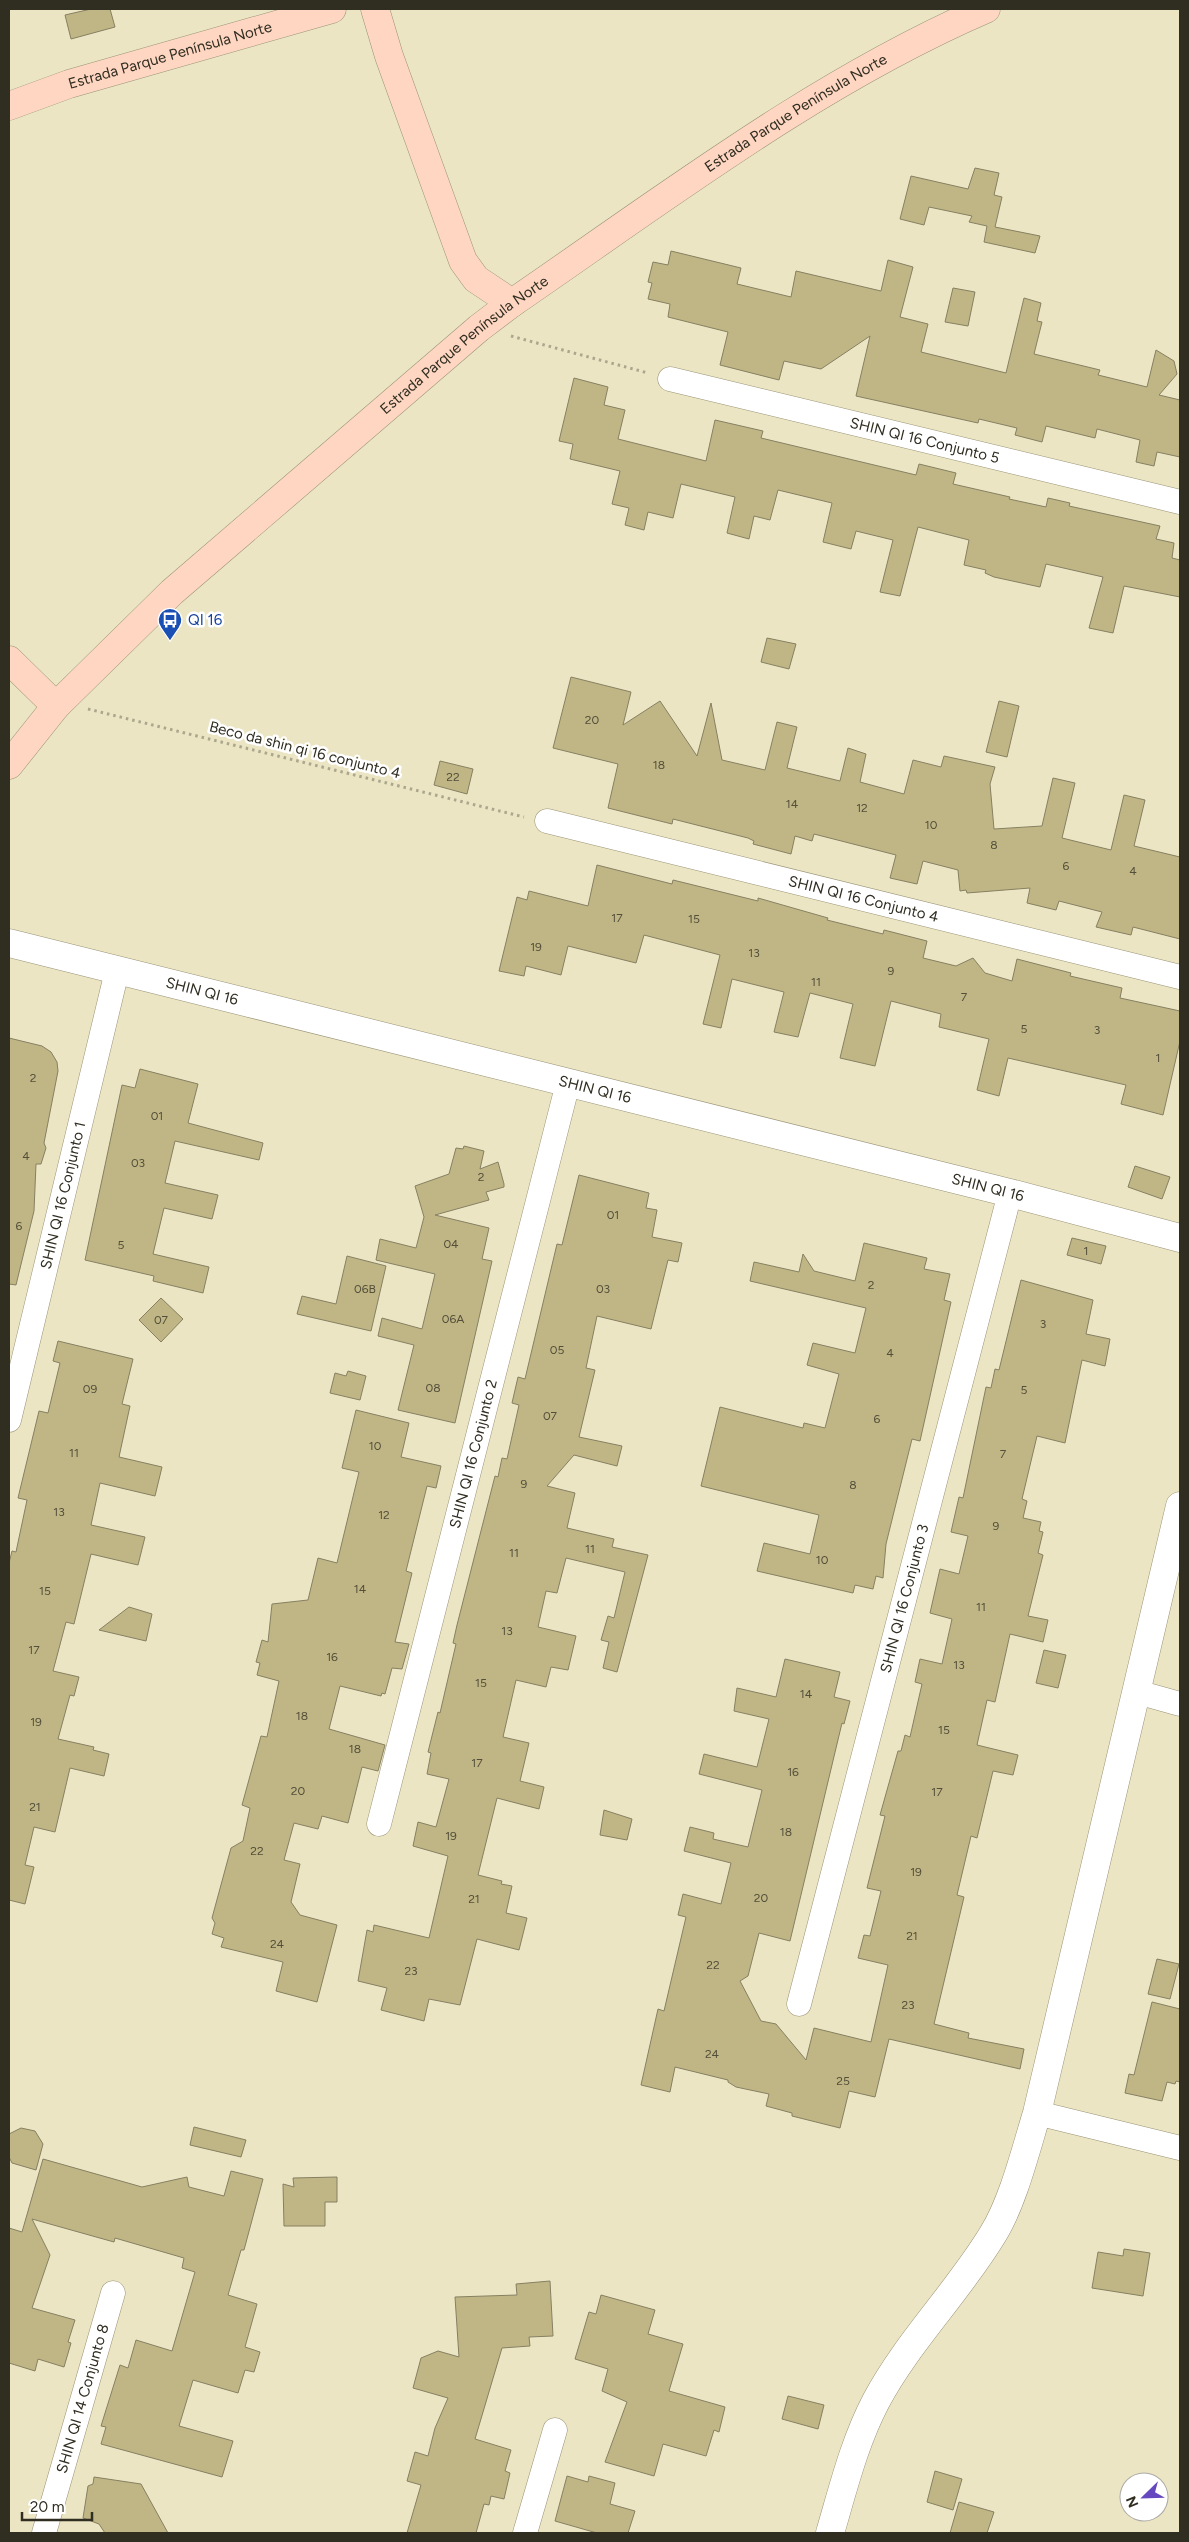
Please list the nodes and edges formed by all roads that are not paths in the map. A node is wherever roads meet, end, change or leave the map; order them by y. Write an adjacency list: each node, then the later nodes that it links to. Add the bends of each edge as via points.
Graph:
1 (332, 9): 5 (main road, Estrada Parque Península Norte, via 69,84)
2 (375, 9): 6 (main road, via 463,261 476,279)
3 (986, 9): 4 (main road, Estrada Parque Península Norte)
4 (942, 19): 6 (main road, Estrada Parque Península Norte, via 747,142)
5 (9, 106)
6 (512, 303): 10 (main road, Estrada Parque Península Norte, via 172,592)
7 (670, 379): 8 (street, SHIN QI 16 Conjunto 5)
8 (1180, 502)
9 (9, 660): 10 (main road)
10 (56, 706): 11 (main road, Estrada Parque Península Norte)
11 (9, 765)
12 (547, 821): 15 (street, SHIN QI 16 Conjunto 4)
13 (9, 943): 14 (street, SHIN QI 16)
14 (118, 971): 16 (street, SHIN QI 16); 19 (street, SHIN QI 16 Conjunto 1)
15 (1180, 977)
16 (568, 1083): 17 (street, SHIN QI 16); 23 (street, SHIN QI 16 Conjunto 2)
17 (1010, 1193): 18 (street, SHIN QI 16); 24 (street, SHIN QI 16 Conjunto 3)
18 (1180, 1238)
19 (9, 1420)
20 (1180, 1506): 21 (street)
21 (1136, 1692): 22 (street); 25 (street)
22 (1180, 1704)
23 (379, 1824)
24 (798, 2004)
25 (1037, 2113): 26 (street); 31 (street, via 995,2232 900,2362 862,2430)
26 (1180, 2148)
27 (113, 2293): 29 (street, SHIN QI 14 Conjunto 8)
28 (555, 2430): 30 (street)
29 (44, 2533)
30 (525, 2533)
31 (830, 2533)

